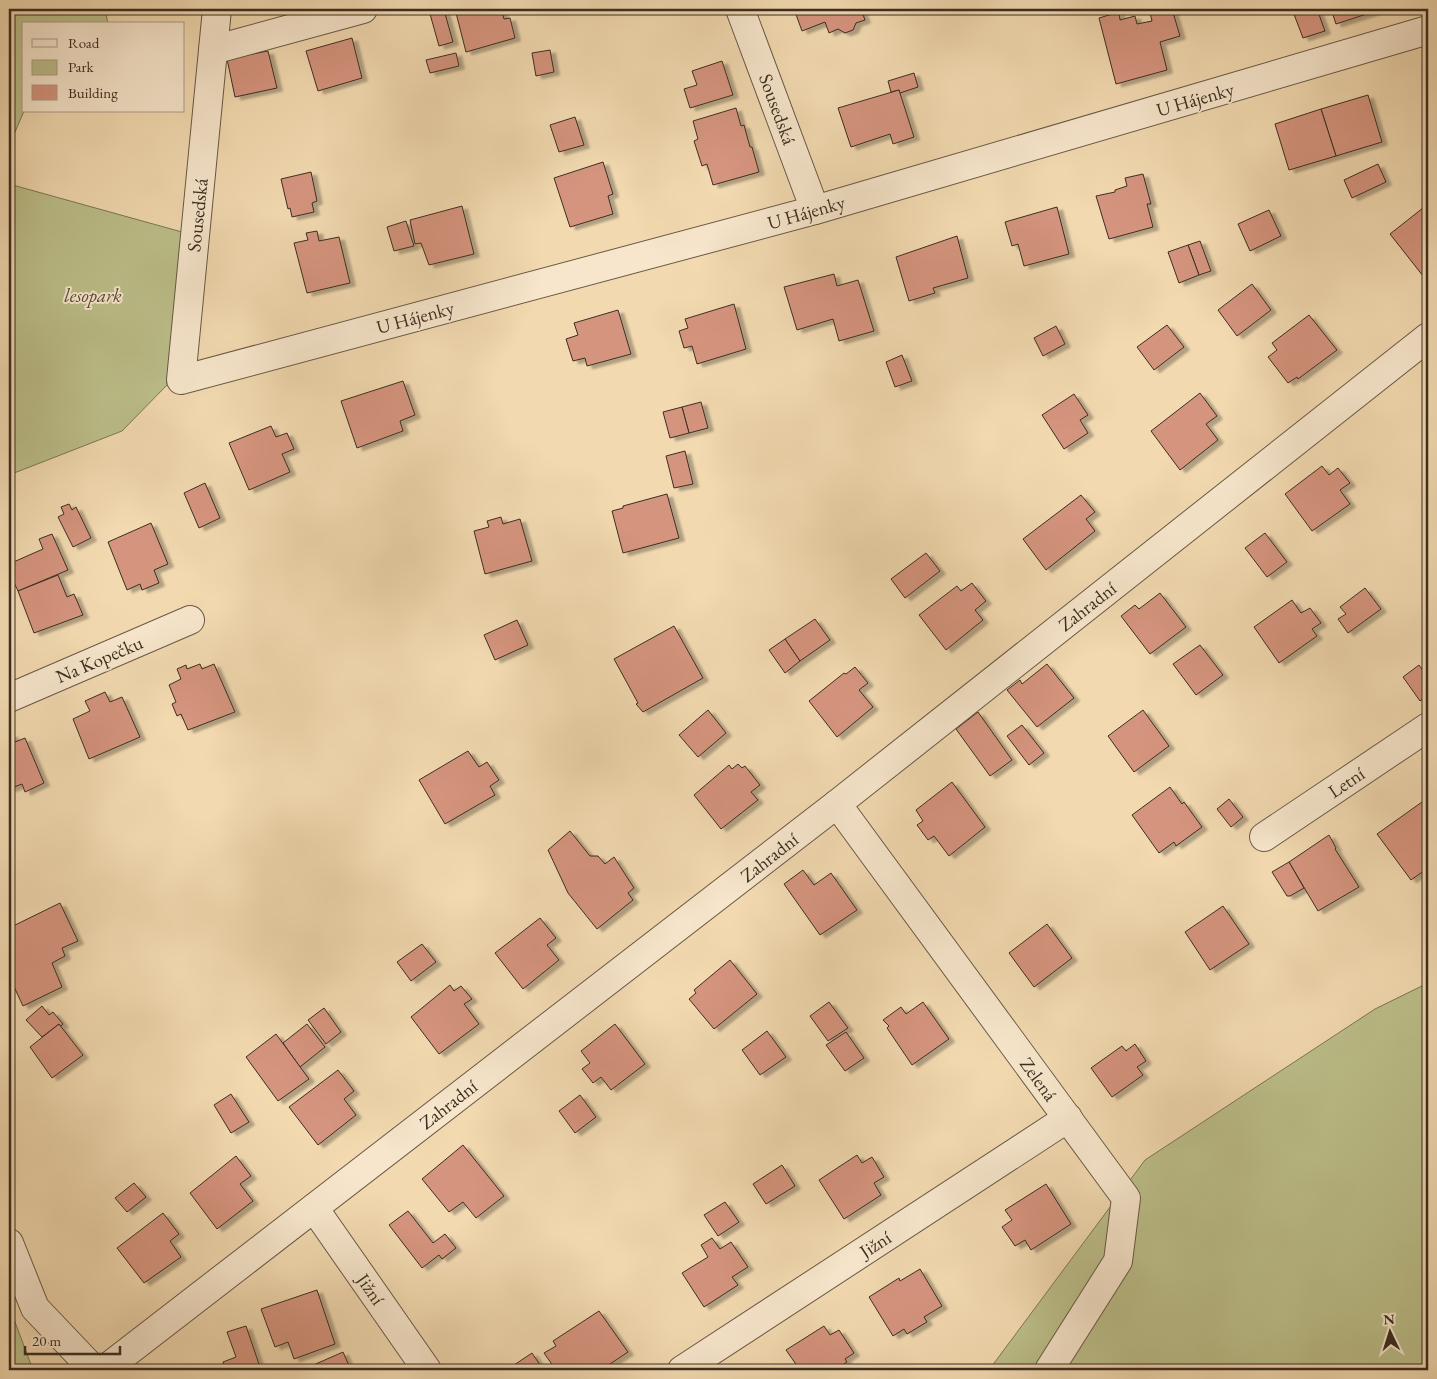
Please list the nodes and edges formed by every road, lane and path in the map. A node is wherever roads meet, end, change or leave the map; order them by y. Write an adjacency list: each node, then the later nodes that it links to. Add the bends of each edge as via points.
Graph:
1 (217, 9): 5 (street, Sousedská)
2 (362, 9): 5 (street)
3 (740, 9): 6 (street, Sousedská)
4 (1428, 30): 6 (street, U Hájenky)
5 (213, 50): 8 (street, Sousedská)
6 (815, 210): 8 (street, U Hájenky)
7 (1428, 337): 12 (street, Zahradní)
8 (181, 380)
9 (190, 620): 10 (street, Na Kopečku)
10 (9, 698)
11 (1428, 727): 13 (street, Letní)
12 (838, 804): 14 (street, Zelená); 15 (street, Zahradní)
13 (1264, 837)
14 (1068, 1118): 20 (street, Jižní); 21 (street, Zelená, via 1126,1198 1118,1262)
15 (314, 1208): 18 (street, Zahradní); 19 (street, Jižní)
16 (9, 1243): 17 (street, via 35,1308)
17 (94, 1370)
18 (104, 1370)
19 (427, 1370)
20 (682, 1370)
21 (1049, 1370)

